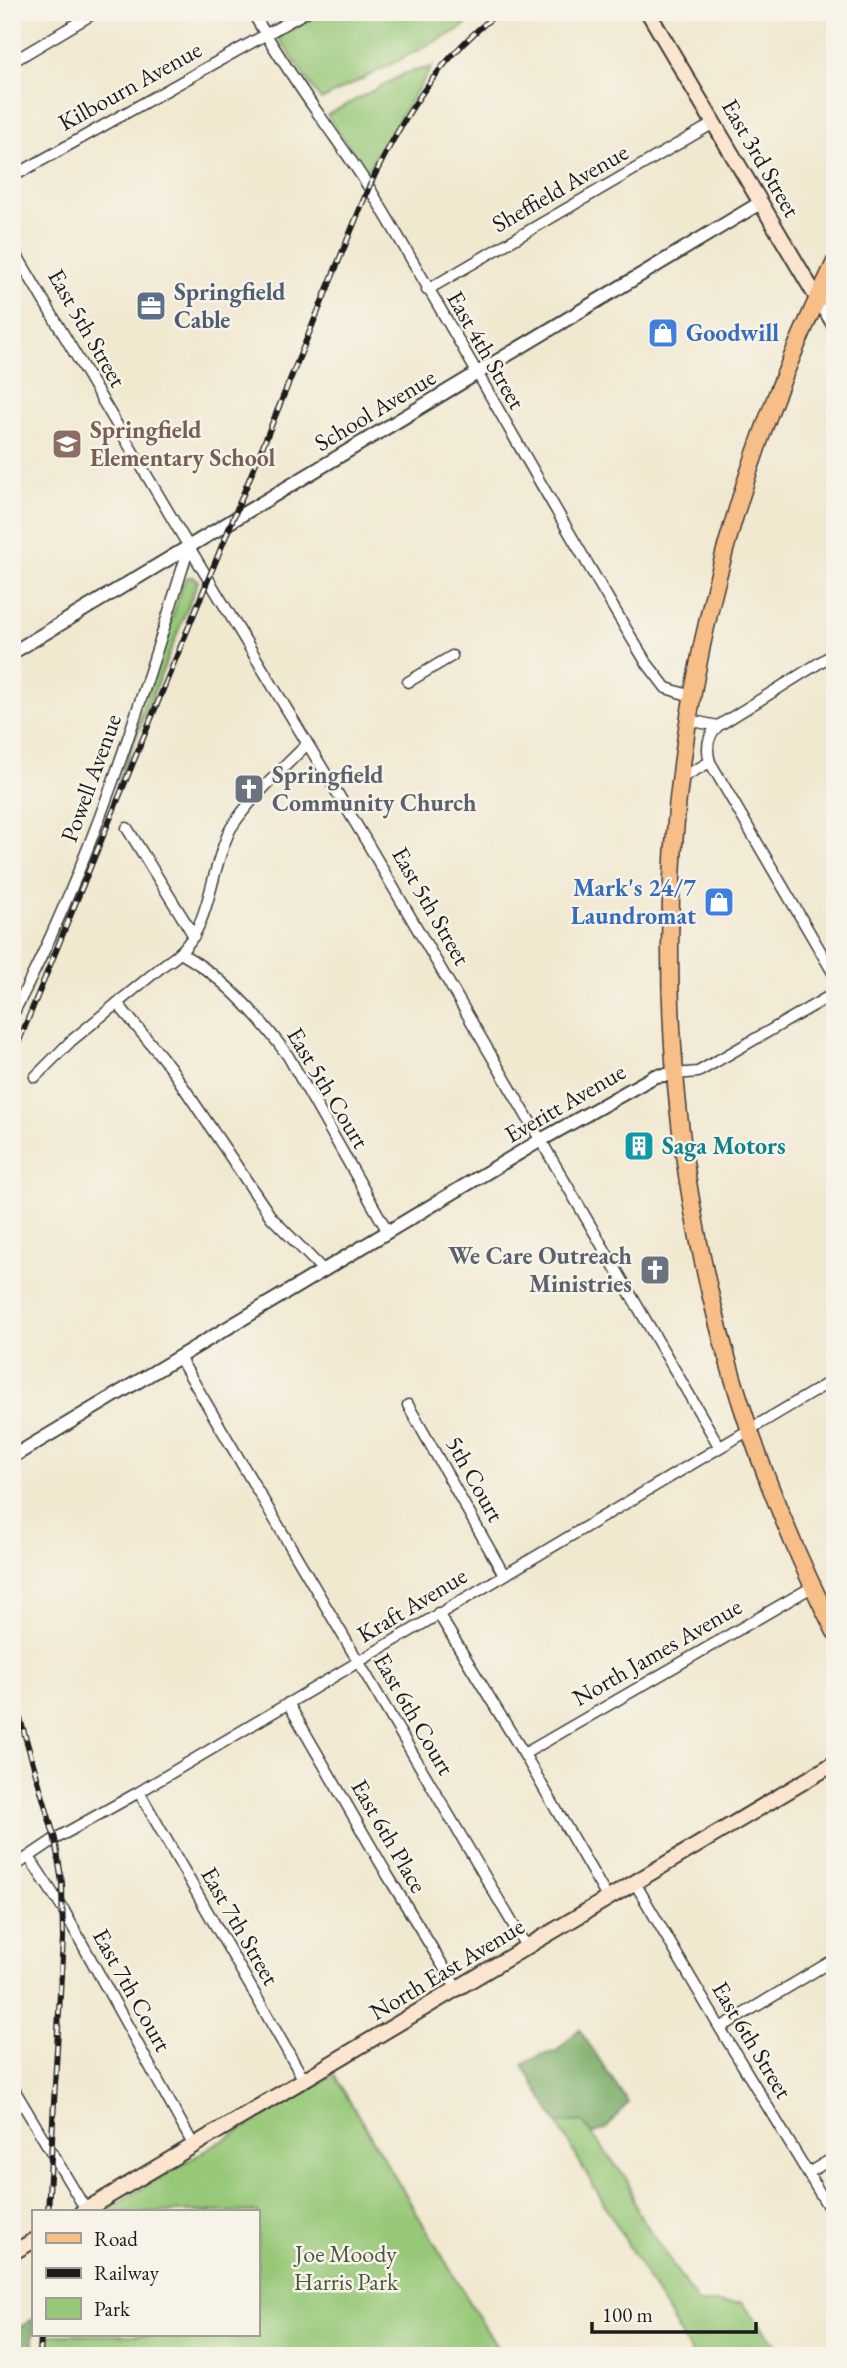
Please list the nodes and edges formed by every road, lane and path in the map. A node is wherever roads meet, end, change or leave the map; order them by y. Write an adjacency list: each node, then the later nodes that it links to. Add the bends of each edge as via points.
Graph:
1 (96, 12): 6 (street)
2 (252, 12): 5 (street, East 4th Street)
3 (306, 12): 5 (street, Kilbourn Avenue)
4 (648, 12): 7 (main road, East 3rd Street)
5 (265, 34): 8 (street, Kilbourn Avenue); 12 (street, East 4th Street, via 369,187)
6 (12, 62)
7 (714, 123): 9 (main road, East 3rd Street); 12 (street, Sheffield Avenue)
8 (12, 177)
9 (760, 203): 13 (main road, East 3rd Street); 15 (street, School Avenue)
10 (12, 247): 16 (street, East 5th Street)
11 (835, 262): 13 (main road)
12 (427, 290): 15 (street, East 4th Street)
13 (817, 298): 14 (street, East 3rd Street); 21 (main road, via 745,478 712,594)
14 (835, 327)
15 (477, 373): 16 (street, School Avenue); 21 (street, East 4th Street, via 646,662 666,688)
16 (189, 547): 17 (street, School Avenue); 24 (street, East 5th Street); 33 (street, Powell Avenue, via 136,716 86,852)
17 (12, 653)
18 (835, 653): 23 (street)
19 (452, 656): 20 (street)
20 (408, 682)
21 (691, 696): 22 (main road)
22 (687, 720): 23 (street); 26 (main road)
23 (718, 726): 25 (street, via 709,738)
24 (307, 744): 28 (street, via 230,830); 36 (street, East 5th Street)
25 (710, 762): 26 (street); 30 (street)
26 (680, 779): 34 (main road, via 669,961)
27 (127, 828): 28 (street)
28 (194, 936): 29 (street)
29 (182, 954): 32 (street); 37 (street, East 5th Court, via 221,981 270,1031)
30 (835, 976)
31 (835, 993): 34 (street, Everitt Avenue, via 698,1072)
32 (117, 1003): 35 (street); 38 (street, via 164,1059 271,1217)
33 (12, 1016)
34 (675, 1074): 36 (street, Everitt Avenue, via 655,1076); 42 (main road, via 702,1257)
35 (35, 1077)
36 (541, 1140): 37 (street, Everitt Avenue); 43 (street, East 5th Street)
37 (388, 1232): 38 (street, Everitt Avenue)
38 (324, 1271): 39 (street, Everitt Avenue)
39 (179, 1357): 44 (street, Everitt Avenue); 49 (street, East 6th Court)
40 (835, 1379): 42 (street, Kraft Avenue)
41 (408, 1405): 45 (street, 5th Court)
42 (749, 1429): 43 (street, Kraft Avenue); 46 (main road)
43 (719, 1446): 45 (street, Kraft Avenue)
44 (12, 1457)
45 (504, 1575): 47 (street, Kraft Avenue)
46 (812, 1587): 48 (main road); 51 (street, North James Avenue)
47 (438, 1613): 49 (street, Kraft Avenue); 51 (street)
48 (835, 1632)
49 (359, 1661): 50 (street, Kraft Avenue); 58 (street, East 6th Court)
50 (288, 1703): 53 (street, Kraft Avenue); 60 (street, East 6th Place)
51 (524, 1754): 57 (street)
52 (835, 1763): 56 (main road, North East Avenue)
53 (139, 1792): 54 (street, Kraft Avenue); 62 (street, East 7th Street)
54 (29, 1857): 55 (street, Kraft Avenue); 64 (street, East 7th Court)
55 (12, 1868)
56 (635, 1883): 57 (main road, North East Avenue); 61 (street, East 6th Street)
57 (608, 1899): 58 (main road, North East Avenue)
58 (527, 1948): 60 (main road, North East Avenue)
59 (835, 1959): 61 (street)
60 (457, 1989): 62 (main road, North East Avenue)
61 (720, 2028): 66 (street, East 6th Street)
62 (304, 2080): 64 (main road, North East Avenue)
63 (12, 2085): 67 (street)
64 (194, 2146): 68 (main road, North East Avenue)
65 (835, 2157): 66 (street)
66 (808, 2174): 69 (street, East 6th Street)
67 (83, 2210)
68 (86, 2210)
69 (835, 2218)
70 (32, 2242): 71 (main road)
71 (12, 2253)

